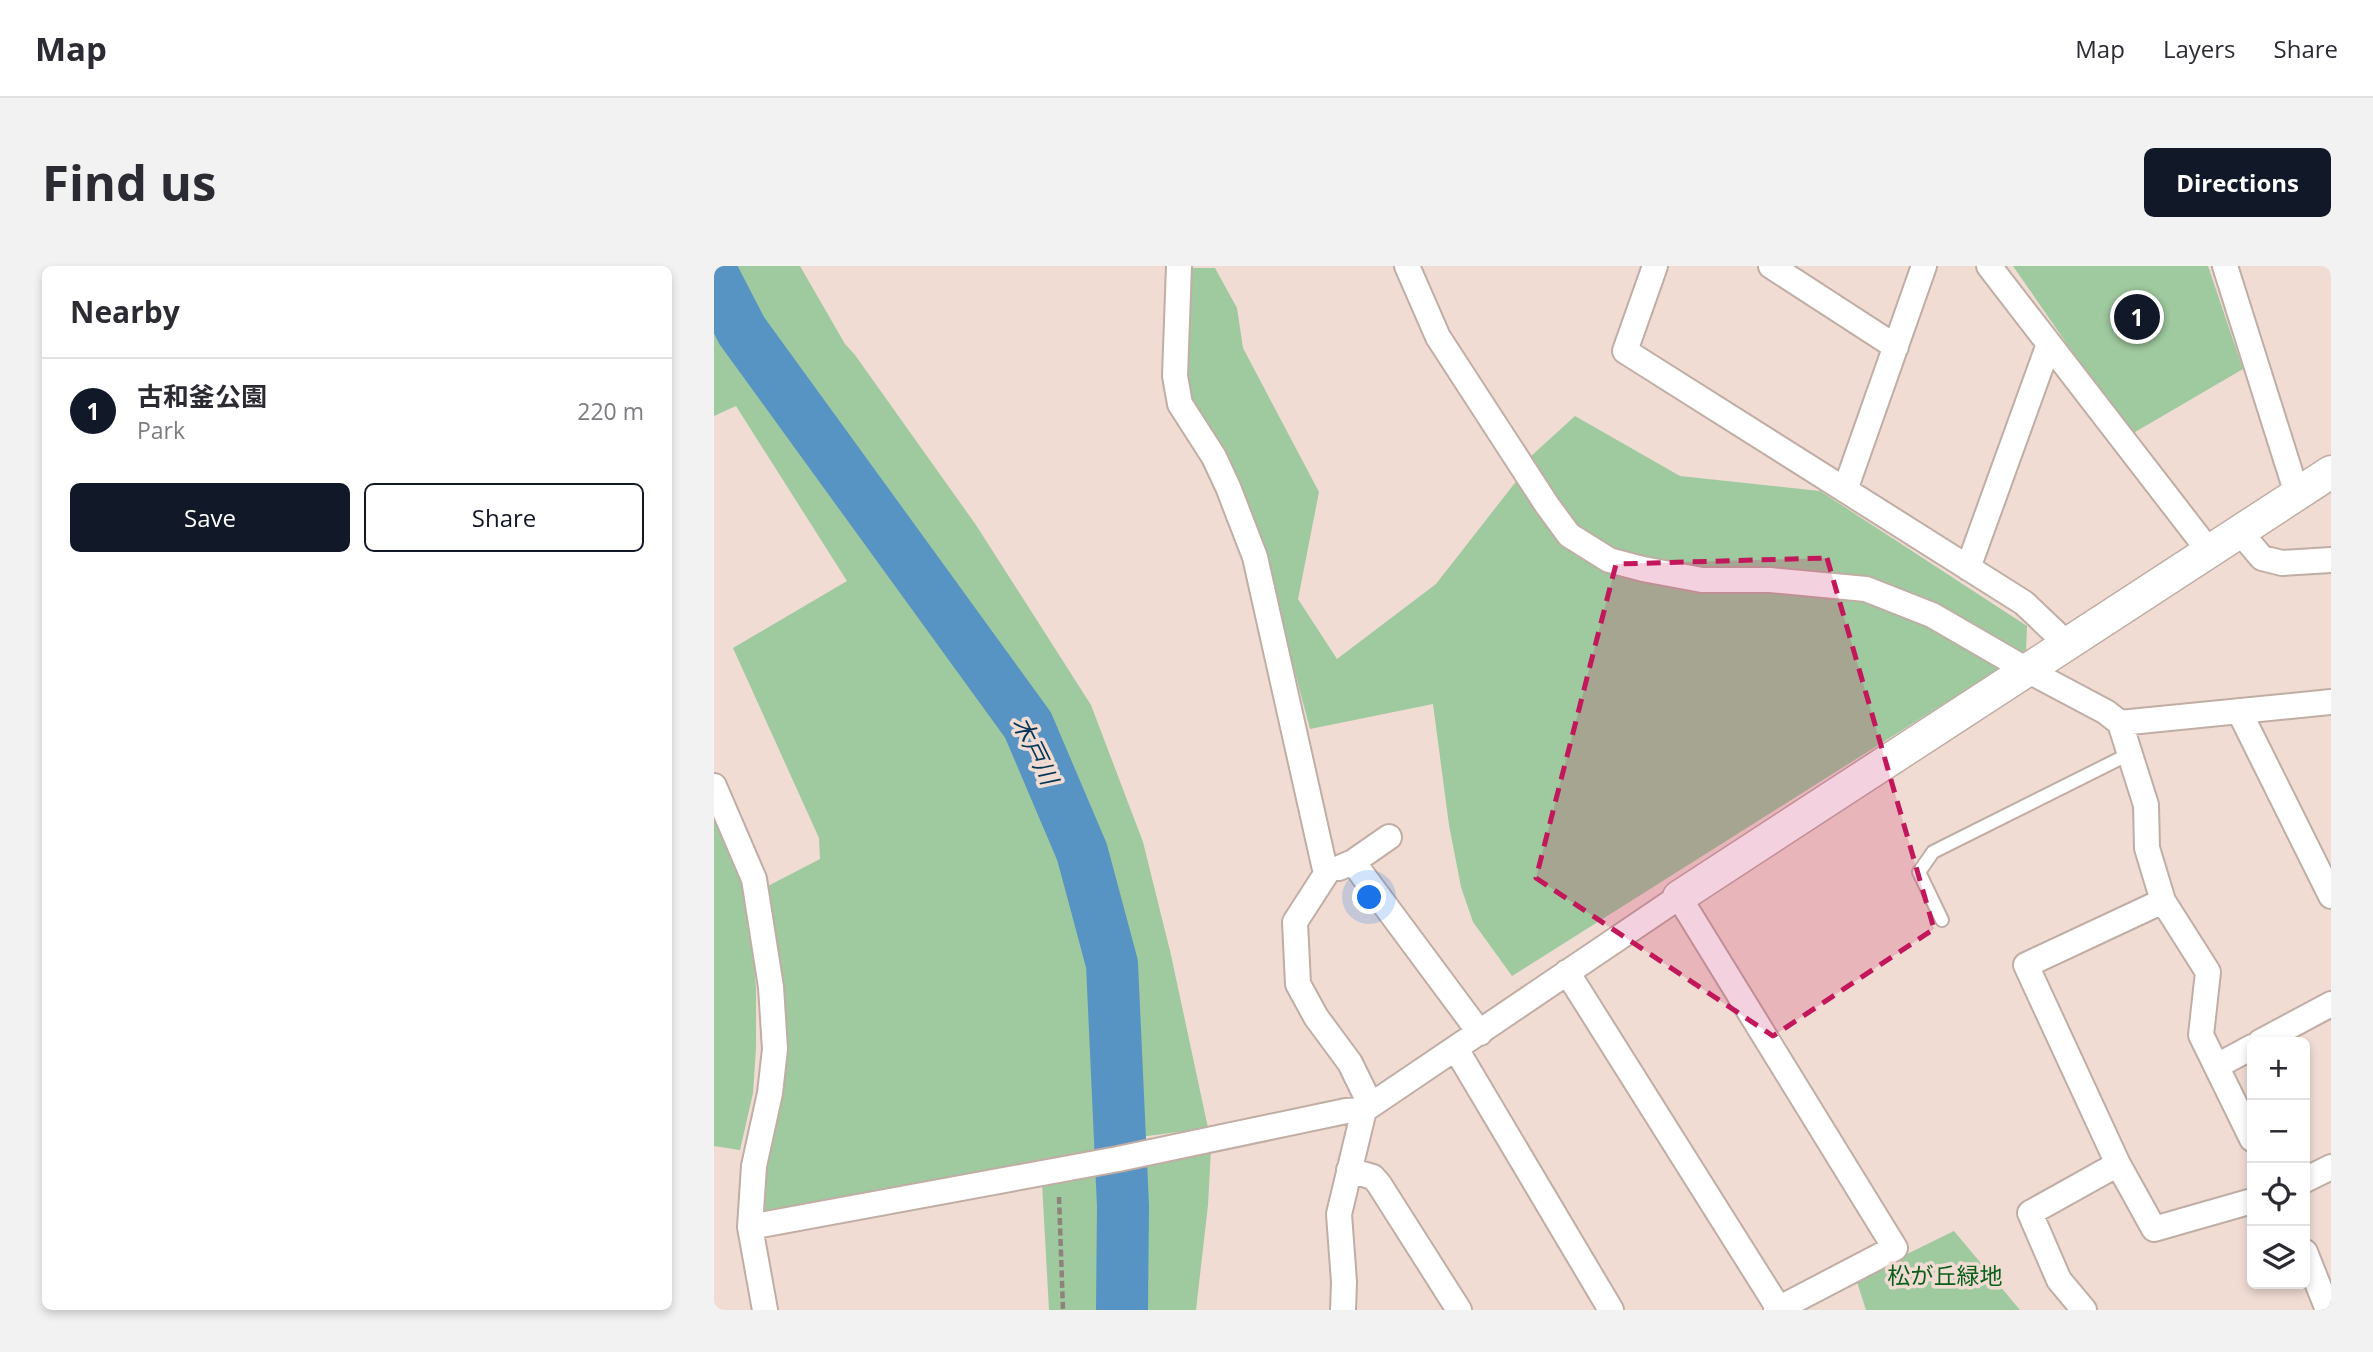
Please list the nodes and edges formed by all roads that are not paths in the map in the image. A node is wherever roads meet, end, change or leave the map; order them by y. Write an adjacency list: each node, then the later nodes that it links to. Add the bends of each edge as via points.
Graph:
1 (1179, 266): 26 (street, via 1175,376 1180,404 1214,457 1255,557)
2 (1407, 266): 18 (street, via 1438,337 1569,535 1609,560 1702,580 1770,580 1866,589 1932,615)
3 (1654, 266): 11 (street, via 1625,351)
4 (1771, 266): 9 (street)
5 (1924, 266): 9 (street)
6 (1989, 266): 8 (street)
7 (2225, 266): 12 (street)
8 (2049, 344): 14 (street); 16 (street)
9 (1896, 347): 11 (street)
10 (2331, 472): 12 (street)
11 (1845, 490): 16 (street)
12 (2297, 494): 13 (street)
13 (2240, 532): 14 (street); 15 (street, via 2262,558 2282,563)
14 (2209, 551): 17 (street)
15 (2331, 560)
16 (1968, 568): 17 (street, via 2024,603)
17 (2066, 643): 18 (street)
18 (2026, 670): 21 (street); 28 (street)
19 (2331, 702): 20 (street)
20 (2239, 711): 21 (street); 27 (street)
21 (2120, 723): 22 (street)
22 (2131, 752): 29 (street, via 2146,805 2147,848); 30 (lane, via 1933,852 1919,872)
23 (714, 786): 45 (street, via 754,879 771,987 775,1049 754,1166)
24 (1388, 837): 25 (street)
25 (1353, 862): 26 (street); 33 (street)
26 (1326, 874): 38 (street, via 1295,922 1298,984 1350,1063)
27 (2331, 896)
28 (1678, 897): 31 (street); 48 (street, via 1895,1248)
29 (2164, 901): 37 (street, via 2208,972 2201,1035); 40 (street, via 2026,965)
30 (1942, 920)
31 (1567, 972): 33 (street); 48 (street)
32 (2331, 1004): 34 (street)
33 (1480, 1033): 35 (street)
34 (2269, 1037)
35 (1456, 1049): 38 (street); 52 (street)
36 (2247, 1050): 37 (street)
37 (2217, 1066): 39 (street)
38 (1367, 1107): 42 (street); 45 (street)
39 (2247, 1129)
40 (2118, 1164): 44 (street, via 2154,1229); 53 (street, via 2030,1213 2059,1280)
41 (2331, 1167): 43 (street)
42 (1349, 1170): 50 (street, via 1339,1214); 51 (street, via 1373,1177 1379,1184)
43 (2310, 1178)
44 (2247, 1202)
45 (750, 1227): 49 (street)
46 (2310, 1262): 47 (street)
47 (2327, 1295)
48 (1777, 1309)
49 (765, 1310)
50 (1343, 1310)
51 (1459, 1310)
52 (1611, 1310)
53 (2084, 1310)

